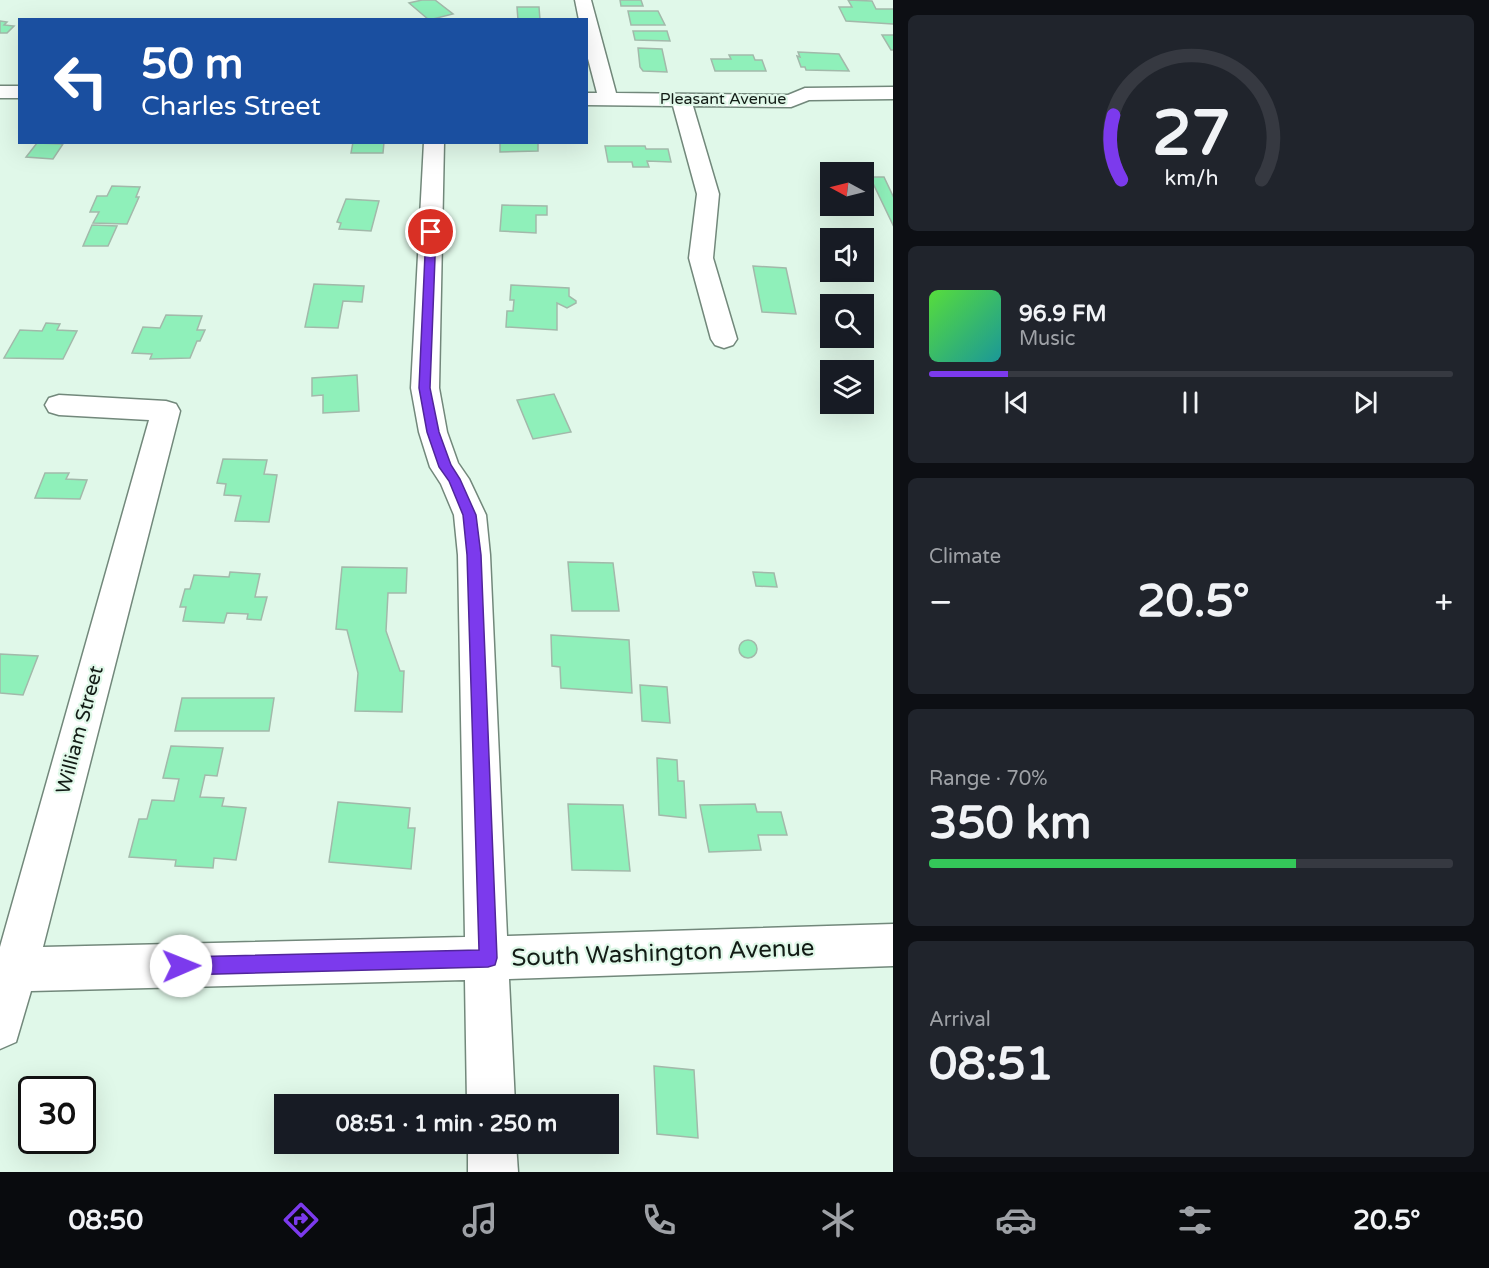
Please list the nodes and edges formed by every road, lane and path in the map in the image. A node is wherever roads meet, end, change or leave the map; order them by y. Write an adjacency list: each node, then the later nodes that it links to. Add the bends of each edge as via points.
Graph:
1 (583, 0): 2 (street)
2 (588, 18)
3 (588, 20): 8 (street)
4 (0, 92): 5 (street)
5 (18, 92)
6 (893, 93): 9 (street, Pleasant Avenue, via 805,94 791,101)
7 (588, 99): 8 (street, Pleasant Avenue)
8 (608, 100): 9 (street, Pleasant Avenue)
9 (681, 100): 11 (street, via 708,194 702,258)
10 (435, 144): 14 (street, via 425,388 433,432 445,467 470,515)
11 (724, 339)
12 (59, 405): 15 (street, William Street, via 166,411)
13 (893, 945): 14 (street, South Washington Avenue)
14 (488, 958): 15 (street, South Washington Avenue); 17 (street)
15 (8, 970): 16 (street, William Street)
16 (0, 1026)
17 (491, 1094)
18 (492, 1154): 19 (street)
19 (493, 1172)

